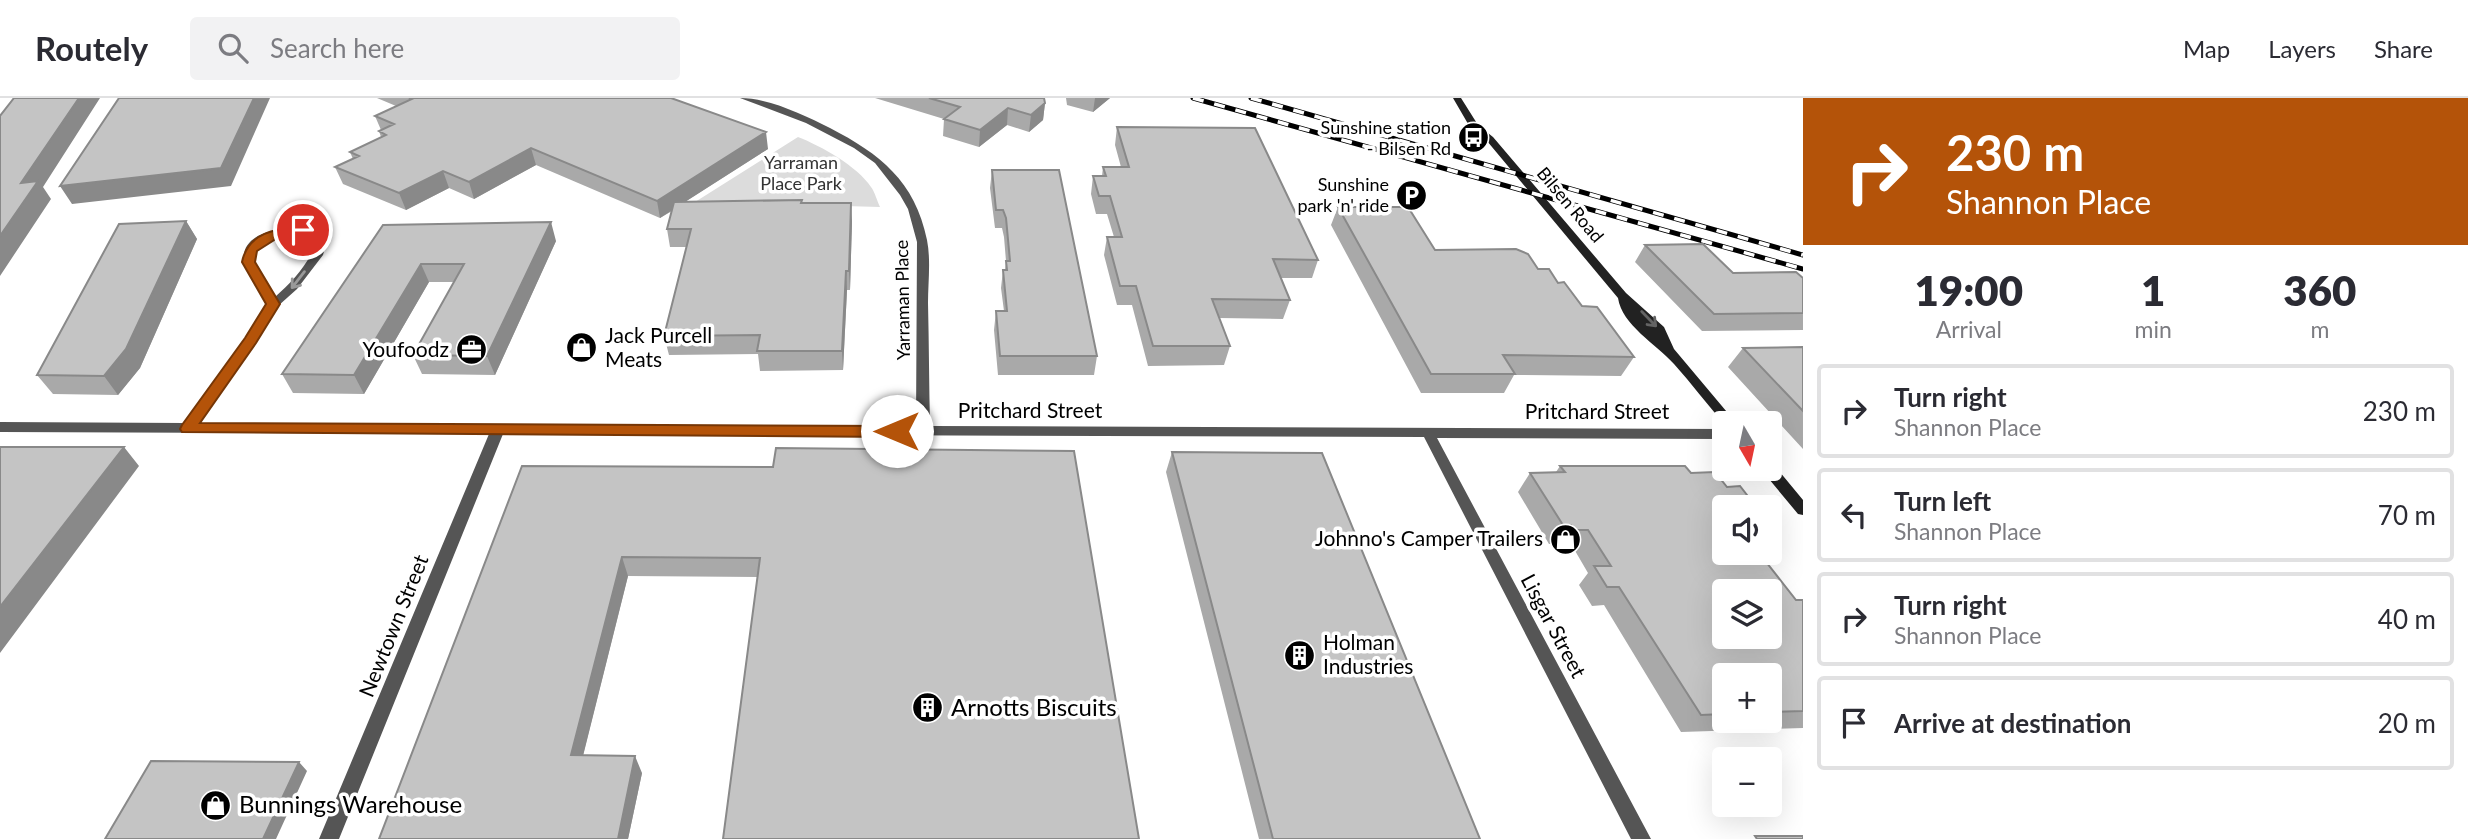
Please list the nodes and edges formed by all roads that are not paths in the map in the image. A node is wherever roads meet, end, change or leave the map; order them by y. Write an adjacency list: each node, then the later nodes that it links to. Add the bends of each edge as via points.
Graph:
1 (744, 98): 8 (street, Yarraman Place, via 809,121 857,146 878,161 905,194 922,242)
2 (1457, 98): 4 (street, Bilsen Road, via 1474,127 1490,139 1622,295 1640,327 1668,349)
3 (273, 304): 3 (street, one-way to 3, via 249,262 251,249 276,233 318,233 323,237 318,253 293,287); 6 (street)
4 (1720, 411)
5 (0, 427): 6 (street, Pritchard Street)
6 (188, 429): 7 (street, Pritchard Street)
7 (498, 429): 8 (street, Pritchard Street); 13 (street, Newtown Street)
8 (923, 431): 9 (street, Pritchard Street)
9 (1429, 433): 10 (street, Pritchard Street); 14 (street, Lisgar Street)
10 (1712, 434)
11 (1779, 481): 12 (street)
12 (1803, 510)
13 (329, 839)
14 (1641, 839)

